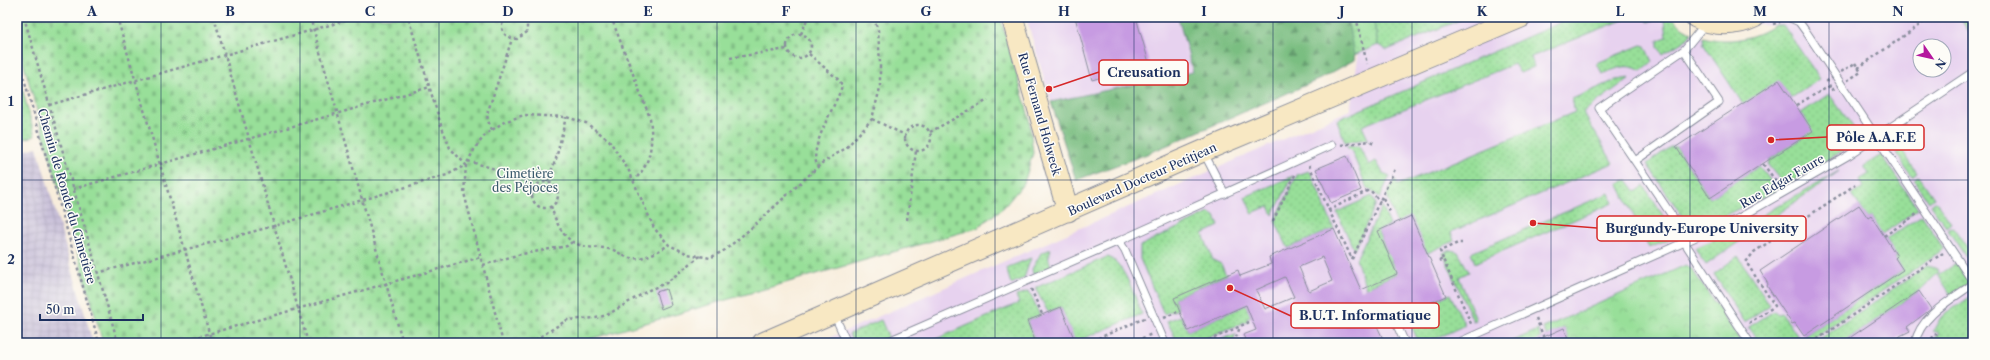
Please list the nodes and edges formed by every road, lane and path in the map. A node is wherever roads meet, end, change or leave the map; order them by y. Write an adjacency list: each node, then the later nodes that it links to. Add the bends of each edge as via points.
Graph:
1 (32, 17): 19 (path)
2 (117, 17): 33 (path)
3 (214, 17): 29 (path)
4 (310, 17): 22 (path)
5 (358, 17): 22 (path)
6 (408, 17): 35 (path)
7 (506, 17): 24 (path, via 502,23 503,32)
8 (524, 17): 24 (path, via 527,32 521,38)
9 (611, 17): 60 (path, via 650,118 651,153 643,171)
10 (808, 17): 23 (path)
11 (873, 17): 42 (path, via 878,30 880,88)
12 (1012, 17): 73 (main road, Rue Fernand Holweck)
13 (1356, 17): 34 (path)
14 (1521, 17): 34 (main road, Boulevard Docteur Petitjean)
15 (1754, 17): 20 (main road, via 1726,25)
16 (1788, 17): 46 (lane, via 1799,22)
17 (1931, 17): 31 (path)
18 (1971, 17): 21 (lane)
19 (24, 18): 38 (path)
20 (1702, 20): 26 (lane)
21 (1973, 20)
22 (313, 30): 29 (path); 40 (path)
23 (801, 34): 25 (path, via 790,38); 28 (path, via 810,42)
24 (512, 39): 43 (path, via 487,114)
25 (787, 48): 28 (path, via 790,55 798,59); 30 (path)
26 (1684, 50): 54 (lane, via 1719,102); 54 (lane, via 1599,108)
27 (17, 54): 109 (path, Chemin de Ronde du Cimetière)
28 (809, 54): 58 (path, via 840,81 842,86 815,150 815,163)
29 (225, 55): 33 (path); 47 (path)
30 (730, 58)
31 (1858, 68)
32 (1973, 72): 46 (lane, Rue Edgar Faure)
33 (136, 80): 38 (path); 55 (path)
34 (1370, 80): 51 (main road, Boulevard Docteur Petitjean)
35 (430, 86): 40 (path); 57 (path, via 450,148)
36 (1830, 86): 39 (path)
37 (988, 100): 44 (path)
38 (49, 105): 64 (path)
39 (1796, 105)
40 (337, 113): 47 (path); 68 (path)
41 (566, 117): 43 (path, via 524,115 504,122); 60 (path, via 586,123 609,140); 61 (path, via 556,159)
42 (872, 119): 45 (path); 58 (path, via 846,148)
43 (492, 130): 53 (path, via 475,148)
44 (930, 132): 45 (path, via 918,124 910,127); 50 (path, via 929,145 923,150)
45 (905, 135): 50 (path, via 908,146)
46 (1876, 136): 65 (lane, Rue Edgar Faure); 72 (lane)
47 (249, 138): 55 (path); 77 (path)
48 (1376, 144): 49 (path, via 1370,141)
49 (1332, 146): 52 (lane)
50 (916, 151): 75 (path)
51 (1203, 151): 66 (lane); 73 (main road, Boulevard Docteur Petitjean)
52 (1302, 159): 66 (lane); 71 (path, via 1312,169); 76 (path)
53 (468, 161): 57 (path); 63 (path, via 519,176)
54 (1635, 161): 82 (lane, via 1683,232)
55 (160, 164): 64 (path); 85 (path)
56 (1763, 164): 65 (path)
57 (466, 165): 68 (path, via 447,176); 86 (path, via 464,193)
58 (818, 166): 87 (path, via 724,250 710,258)
59 (1396, 167): 67 (path)
60 (634, 180): 83 (path, via 654,228)
61 (547, 182): 63 (path); 70 (path, via 555,186 559,194 557,202)
62 (1855, 185): 103 (path, via 1754,252 1746,262 1776,306)
63 (535, 186): 70 (path, via 532,194 534,202 541,208)
64 (73, 189): 91 (path)
65 (1785, 193): 82 (lane, Rue Edgar Faure)
66 (1224, 194): 79 (lane)
67 (1383, 197): 69 (path); 74 (path)
68 (362, 200): 77 (path); 94 (path)
69 (1380, 202): 71 (path, via 1371,191 1367,191); 71 (path, via 1352,259)
70 (551, 206): 80 (path, via 558,227)
71 (1329, 210)
72 (1924, 210): 78 (path); 84 (lane)
73 (1068, 211): 97 (main road, Boulevard Docteur Petitjean)
74 (1391, 214)
75 (907, 220)
76 (1273, 220)
77 (274, 226): 85 (path); 95 (path)
78 (1884, 236)
79 (1120, 241): 92 (lane); 122 (lane)
80 (572, 242): 83 (path, via 586,247 614,250 630,258 640,258); 90 (path, via 567,246)
81 (1462, 243): 88 (path, via 1440,251)
82 (1685, 243): 96 (lane, Rue Edgar Faure); 103 (lane)
83 (669, 245): 87 (path, via 688,254)
84 (1950, 248): 93 (lane); 129 (path)
85 (185, 250): 91 (path); 104 (path)
86 (481, 256): 90 (path); 94 (path)
87 (701, 256): 116 (path, via 666,283 607,315 567,320)
88 (1442, 259): 89 (path); 106 (path)
89 (1438, 261)
90 (483, 265): 115 (path)
91 (97, 273): 110 (path)
92 (1027, 281): 98 (path); 119 (lane)
93 (1973, 283): 130 (lane, via 1926,321 1918,332)
94 (386, 284): 95 (path); 114 (path)
95 (298, 308): 104 (path); 113 (path)
96 (1532, 310): 106 (lane, Rue Edgar Faure); 127 (path)
97 (833, 313): 117 (main road, Boulevard Docteur Petitjean); 118 (lane)
98 (1042, 314)
99 (1145, 318): 120 (path)
100 (1249, 322): 102 (path)
101 (1396, 323): 125 (lane)
102 (1240, 327): 123 (path); 124 (path)
103 (1740, 329): 128 (lane)
104 (209, 334): 111 (path); 112 (path)
105 (1152, 334): 121 (path)
106 (1476, 335): 126 (lane, Rue Edgar Faure)
107 (1938, 335): 108 (path, via 1934,334)
108 (1932, 338)
109 (99, 343)
110 (118, 343)
111 (176, 343)
112 (212, 343)
113 (308, 343)
114 (403, 343)
115 (503, 343)
116 (530, 343)
117 (763, 343)
118 (847, 343)
119 (884, 343)
120 (1087, 343)
121 (1131, 343)
122 (1165, 343)
123 (1203, 343)
124 (1234, 343)
125 (1405, 343)
126 (1457, 343)
127 (1546, 343)
128 (1750, 343)
129 (1812, 343)
130 (1915, 343)

